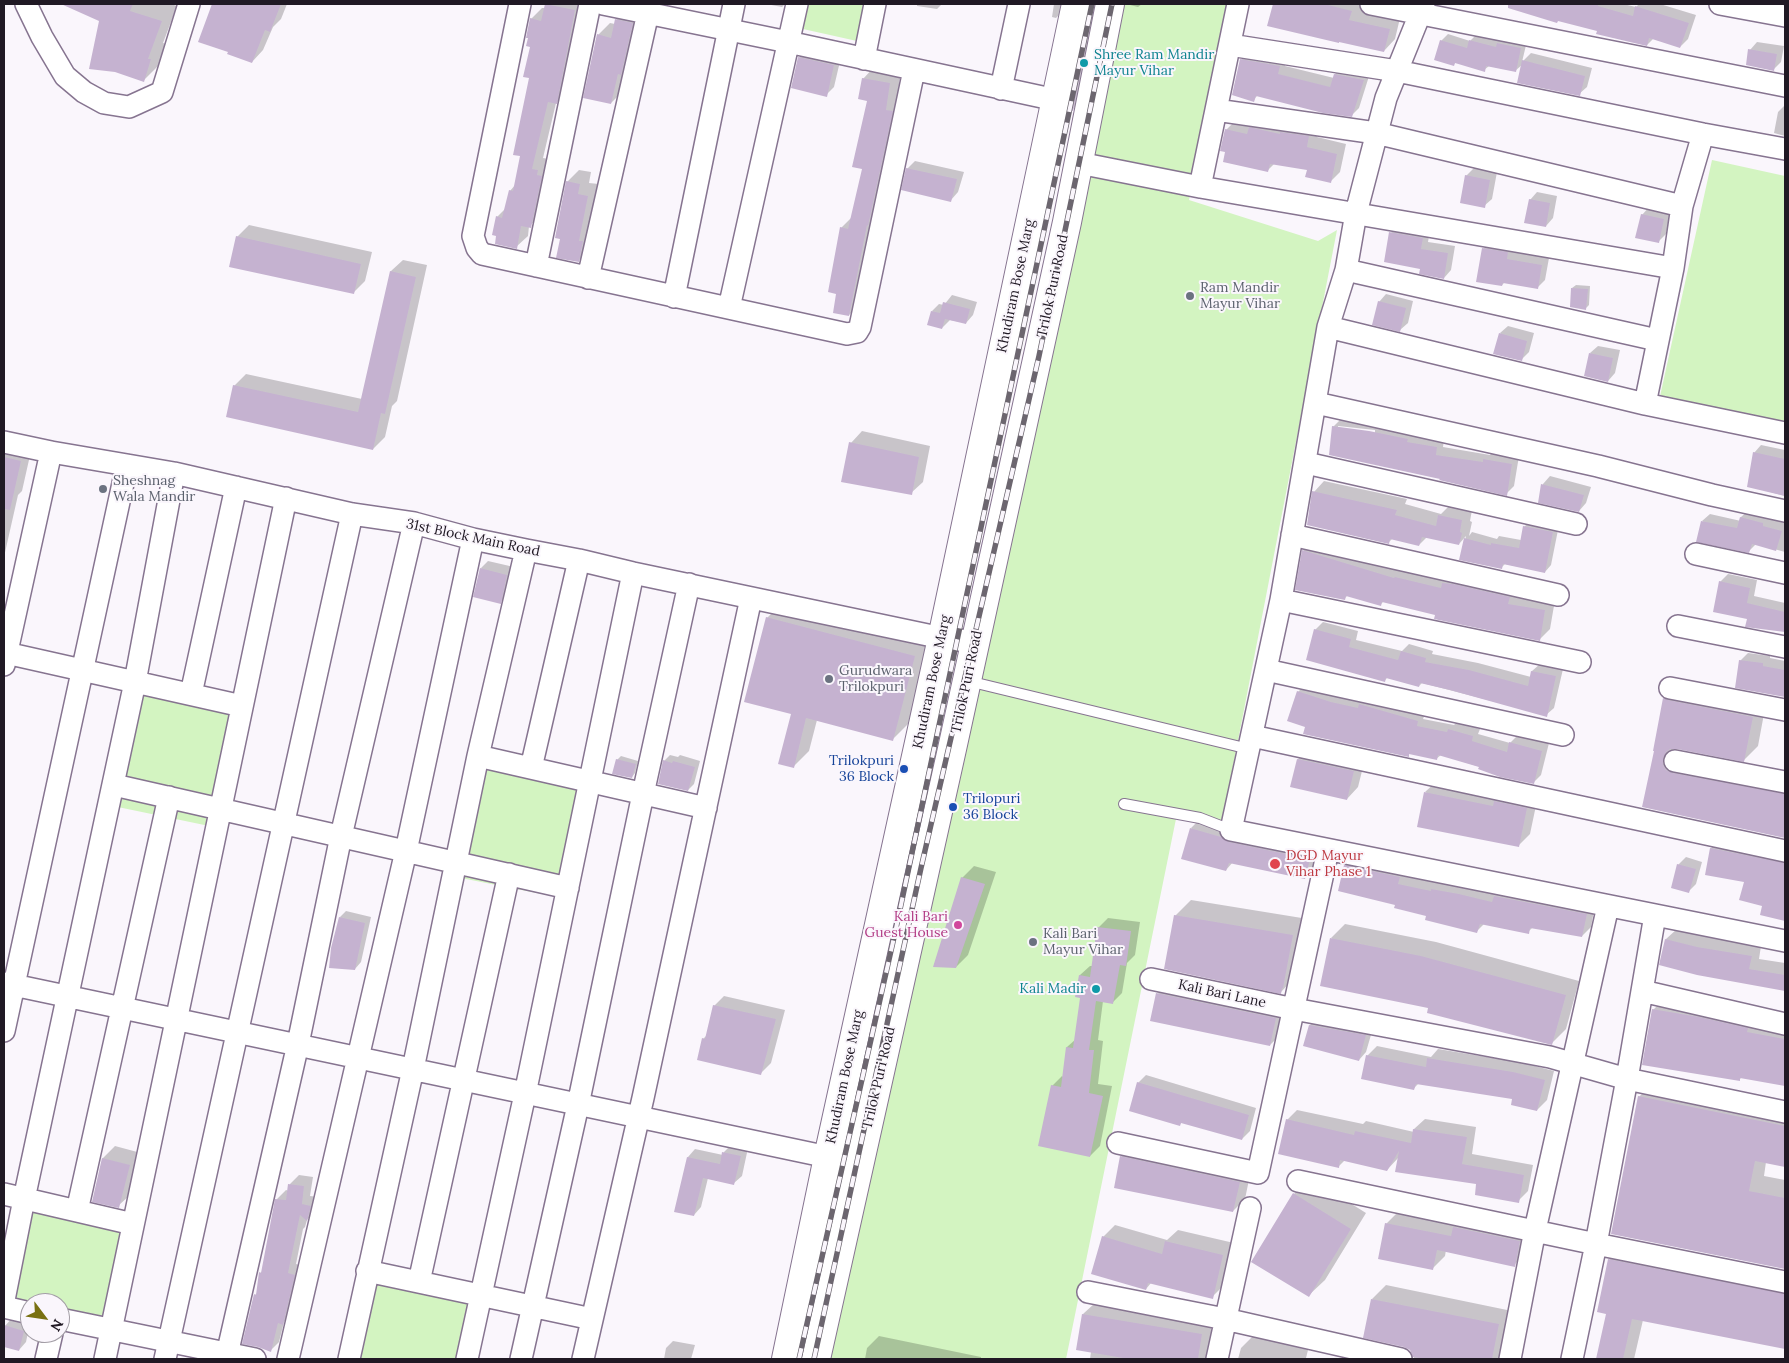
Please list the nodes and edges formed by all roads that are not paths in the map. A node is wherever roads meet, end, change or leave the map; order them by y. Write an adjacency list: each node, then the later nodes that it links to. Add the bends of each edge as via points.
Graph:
1 (26, 4): 2 (street, via 65,76 104,103 129,107 162,92)
2 (189, 4)
3 (520, 4): 35 (street, via 473,236 482,254)
4 (590, 4): 35 (street)
5 (603, 4): 15 (street)
6 (734, 4): 18 (street)
7 (797, 4): 19 (street)
8 (875, 4): 21 (street)
9 (1019, 4): 25 (street)
10 (1076, 4): 26 (street, Khudiram Bose Marg)
11 (1110, 4): 31 (street, Trilok Puri Road)
12 (1238, 4): 20 (street)
13 (1371, 4): 16 (street)
14 (1720, 4): 17 (street)
15 (649, 8): 18 (street); 38 (street)
16 (1422, 9): 23 (street); 24 (street)
17 (1785, 16)
18 (729, 30): 19 (street); 39 (street)
19 (788, 42): 21 (street); 40 (street)
20 (1230, 45): 23 (street); 27 (street)
21 (864, 59): 22 (street)
22 (914, 70): 25 (street); 40 (street, via 857,332 847,334)
23 (1397, 71): 28 (street); 29 (street)
24 (1785, 86)
25 (1001, 89): 26 (street)
26 (1056, 100): 69 (street, Khudiram Bose Marg)
27 (1216, 110): 28 (street); 32 (street)
28 (1376, 133): 33 (street); 34 (street)
29 (1703, 134): 30 (street); 33 (street)
30 (1785, 148)
31 (1079, 163): 32 (street); 70 (street, Trilok Puri Road)
32 (1200, 187): 34 (street)
33 (1682, 206): 36 (street)
34 (1356, 213): 36 (street); 37 (street)
35 (536, 266): 38 (street)
36 (1673, 268): 42 (street)
37 (1346, 270): 41 (street); 42 (street)
38 (588, 278): 39 (street)
39 (674, 297): 40 (street)
40 (729, 308)
41 (1328, 328): 43 (street); 44 (street)
42 (1657, 340): 44 (street)
43 (1316, 403): 48 (street); 53 (street)
44 (1645, 404): 45 (street)
45 (1785, 433)
46 (4, 442): 47 (street, 31st Block Main Road)
47 (51, 452): 49 (street, 31st Block Main Road); 72 (street)
48 (1306, 463): 56 (street); 57 (street)
49 (126, 465): 50 (street, 31st Block Main Road); 74 (street)
50 (174, 473): 51 (street, 31st Block Main Road); 77 (street)
51 (236, 487): 52 (street, 31st Block Main Road); 79 (street)
52 (286, 498): 54 (street, 31st Block Main Road); 80 (street)
53 (1785, 511)
54 (352, 514): 55 (street, 31st Block Main Road); 95 (street)
55 (414, 524): 58 (street, 31st Block Main Road); 97 (street)
56 (1576, 524)
57 (1292, 535): 65 (street); 67 (street)
58 (474, 538): 59 (street, 31st Block Main Road); 98 (street)
59 (526, 550): 61 (street, 31st Block Main Road); 84 (street)
60 (1696, 554): 63 (street)
61 (579, 560): 62 (street, 31st Block Main Road); 86 (street)
62 (633, 573): 64 (street, 31st Block Main Road); 87 (street)
63 (1785, 573)
64 (690, 584): 66 (street, 31st Block Main Road); 90 (street)
65 (1558, 595)
66 (751, 598): 69 (street, 31st Block Main Road); 93 (street)
67 (1281, 600): 73 (street); 75 (street)
68 (1678, 626): 71 (street)
69 (942, 638): 70 (street, 31st Block Main Road); 128 (street, Khudiram Bose Marg)
70 (976, 642): 76 (street, Trilok Puri Road)
71 (1785, 647)
72 (5, 659): 74 (street)
73 (1580, 662)
74 (82, 670): 77 (street); 108 (street)
75 (1266, 670): 82 (street); 83 (street)
76 (967, 680): 83 (lane); 161 (street, Trilok Puri Road)
77 (135, 682): 79 (street); 89 (street)
78 (1670, 688): 81 (street)
79 (191, 694): 80 (street)
80 (242, 706): 94 (street)
81 (1785, 710)
82 (1563, 735)
83 (1250, 742): 96 (street); 100 (street)
84 (478, 756): 86 (street); 101 (street)
85 (1675, 761): 88 (street)
86 (532, 768): 87 (street)
87 (590, 782): 90 (street); 103 (street)
88 (1785, 782)
89 (114, 784): 91 (street); 110 (street)
90 (643, 794): 93 (street); 124 (street)
91 (169, 797): 94 (street); 111 (street)
92 (1124, 804): 96 (lane, via 1200,818)
93 (706, 808): 126 (street)
94 (221, 809): 95 (street); 113 (street)
95 (283, 823): 97 (street); 116 (street)
96 (1231, 830): 99 (street)
97 (342, 836): 98 (street); 117 (street)
98 (406, 850): 101 (street); 118 (street)
99 (1328, 850): 104 (street); 112 (street)
100 (1785, 851)
101 (456, 862): 102 (street); 120 (street)
102 (509, 874): 103 (street); 121 (street)
103 (568, 888): 123 (street)
104 (1608, 906): 105 (street); 119 (street)
105 (1655, 915): 106 (street); 109 (street)
106 (1785, 941)
107 (1151, 978): 112 (street, Kali Bari Lane)
108 (9, 984): 110 (street); 115 (street)
109 (1642, 991): 114 (street); 122 (street)
110 (68, 996): 111 (street); 130 (street)
111 (122, 1007): 113 (street); 132 (street)
112 (1294, 1009): 119 (street, Kali Bari Lane); 127 (street, via 1258,1173)
113 (176, 1019): 116 (street); 133 (street)
114 (1785, 1024)
115 (4, 1032)
116 (236, 1033): 117 (street); 150 (street)
117 (298, 1044): 118 (street); 151 (street)
118 (357, 1057): 120 (street); 155 (street)
119 (1573, 1064): 122 (street, Kali Bari Lane); 134 (street)
120 (413, 1069): 121 (street); 136 (street)
121 (463, 1079): 123 (street); 137 (street)
122 (1627, 1079): 125 (street, Kali Bari Lane); 135 (street)
123 (525, 1094): 124 (street); 140 (street)
124 (578, 1105): 126 (street); 143 (street)
125 (1785, 1112)
126 (639, 1117): 128 (street); 145 (street)
127 (1118, 1144)
128 (828, 1157): 160 (street, Khudiram Bose Marg)
129 (1298, 1181): 134 (street)
130 (14, 1196): 132 (street); 141 (street)
131 (1250, 1208): 146 (street)
132 (78, 1211): 133 (street)
133 (133, 1224): 148 (street)
134 (1535, 1230): 135 (street); 164 (street)
135 (1596, 1244): 138 (street); 165 (street)
136 (367, 1271): 137 (street); 156 (street)
137 (420, 1282): 140 (street)
138 (1785, 1282)
139 (1088, 1292): 146 (street)
140 (480, 1296): 143 (street); 157 (street)
141 (4, 1300)
142 (4, 1307): 144 (street)
143 (532, 1307): 145 (street); 158 (street)
144 (20, 1310)
145 (592, 1319): 159 (street)
146 (1225, 1319): 162 (street); 163 (street)
147 (70, 1321): 148 (street)
148 (112, 1329): 150 (street); 153 (street)
149 (50, 1343): 152 (street)
150 (167, 1350): 151 (street)
151 (227, 1356): 154 (street)
152 (46, 1359)
153 (105, 1359)
154 (255, 1359)
155 (288, 1359)
156 (349, 1359)
157 (467, 1359)
158 (521, 1359)
159 (583, 1359)
160 (786, 1359)
161 (816, 1359)
162 (1217, 1359)
163 (1401, 1359)
164 (1510, 1359)
165 (1572, 1359)

